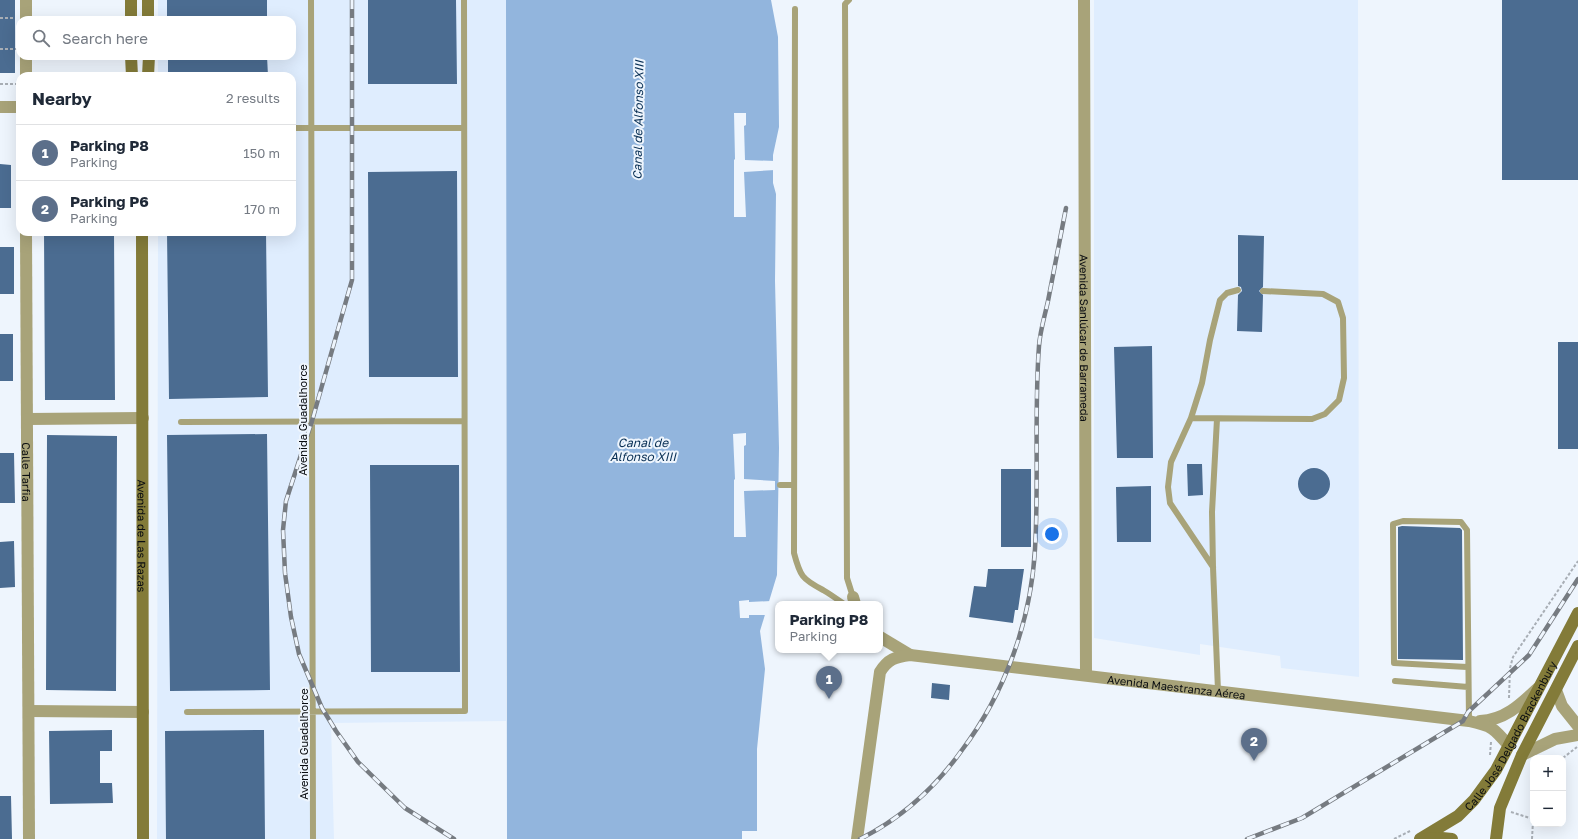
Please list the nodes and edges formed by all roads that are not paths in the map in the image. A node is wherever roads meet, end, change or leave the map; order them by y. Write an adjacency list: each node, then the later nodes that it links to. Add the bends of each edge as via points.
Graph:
1 (26, 0): 9 (street)
2 (132, 0): 10 (main road)
3 (148, 0): 11 (main road)
4 (311, 0): 21 (lane, Avenida Guadalhorce)
5 (464, 0): 22 (lane)
6 (1084, 0): 44 (street, Avenida Sanlúcar de Barrameda)
7 (846, 1): 38 (lane, via 847,578)
8 (796, 9): 35 (lane)
9 (23, 16)
10 (132, 16)
11 (148, 16)
12 (23, 60): 15 (street)
13 (131, 60): 16 (main road)
14 (148, 60): 17 (main road)
15 (25, 72)
16 (132, 72)
17 (148, 72)
18 (0, 107): 19 (street)
19 (16, 107)
20 (296, 128): 21 (lane)
21 (312, 128): 22 (lane); 31 (lane, Avenida Guadalhorce)
22 (464, 128): 32 (lane)
23 (26, 236): 30 (street, Calle Tarfia)
24 (142, 236): 27 (main road, Avenida de Las Razas)
25 (1238, 290): 28 (lane, via 1226,293 1220,300 1202,383)
26 (1263, 291): 29 (lane, via 1324,294 1338,302 1344,318 1344,378 1339,400 1325,414 1312,419)
27 (143, 418): 30 (street); 51 (main road, Avenida de Las Razas)
28 (1190, 418): 29 (lane); 36 (lane, via 1171,462 1168,487 1170,503)
29 (1217, 418): 36 (lane, via 1212,512)
30 (28, 419): 50 (street, Calle Tarfia)
31 (312, 421): 32 (lane); 33 (lane); 53 (lane, Avenida Guadalhorce)
32 (464, 421): 53 (lane, via 465,711)
33 (181, 422)
34 (780, 485): 35 (lane)
35 (794, 485): 37 (lane, via 794,553 798,568 811,584)
36 (1213, 567): 49 (lane)
37 (849, 601)
38 (851, 601)
39 (1578, 613): 46 (main road, Calle José Delgado Brackenbury)
40 (883, 639): 42 (street)
41 (1578, 646): 48 (main road, Calle José Delgado Brackenbury)
42 (910, 655): 44 (street, Avenida Maestranza Aérea); 62 (street, Avenida Maestranza Aérea, via 894,657 880,672)
43 (1467, 667): 43 (lane, via 1467,530 1461,522 1403,521 1393,524 1394,662); 47 (lane)
44 (1086, 675): 49 (street, Avenida Maestranza Aérea)
45 (1395, 681): 47 (lane)
46 (1540, 685): 54 (street, via 1522,703 1503,716); 57 (main road, Calle José Delgado Brackenbury)
47 (1468, 687): 54 (lane)
48 (1556, 690): 55 (street, via 1562,706); 58 (main road, Calle José Delgado Brackenbury)
49 (1218, 691): 54 (street, Avenida Maestranza Aérea)
50 (29, 711): 51 (street); 59 (street, Calle Tarfia)
51 (143, 712): 60 (main road, Avenida de Las Razas)
52 (187, 712): 53 (lane)
53 (312, 712): 61 (lane, Avenida Guadalhorce)
54 (1469, 722): 57 (street, via 1488,725)
55 (1578, 726)
56 (1578, 735): 58 (street, via 1555,739)
57 (1510, 746): 63 (main road, Calle José Delgado Brackenbury, via 1474,800 1458,816)
58 (1522, 754): 66 (main road, Calle José Delgado Brackenbury, via 1500,808)
59 (29, 839)
60 (143, 839)
61 (313, 839)
62 (857, 839)
63 (1420, 839)
64 (1425, 839): 65 (main road)
65 (1452, 839)
66 (1496, 839)

